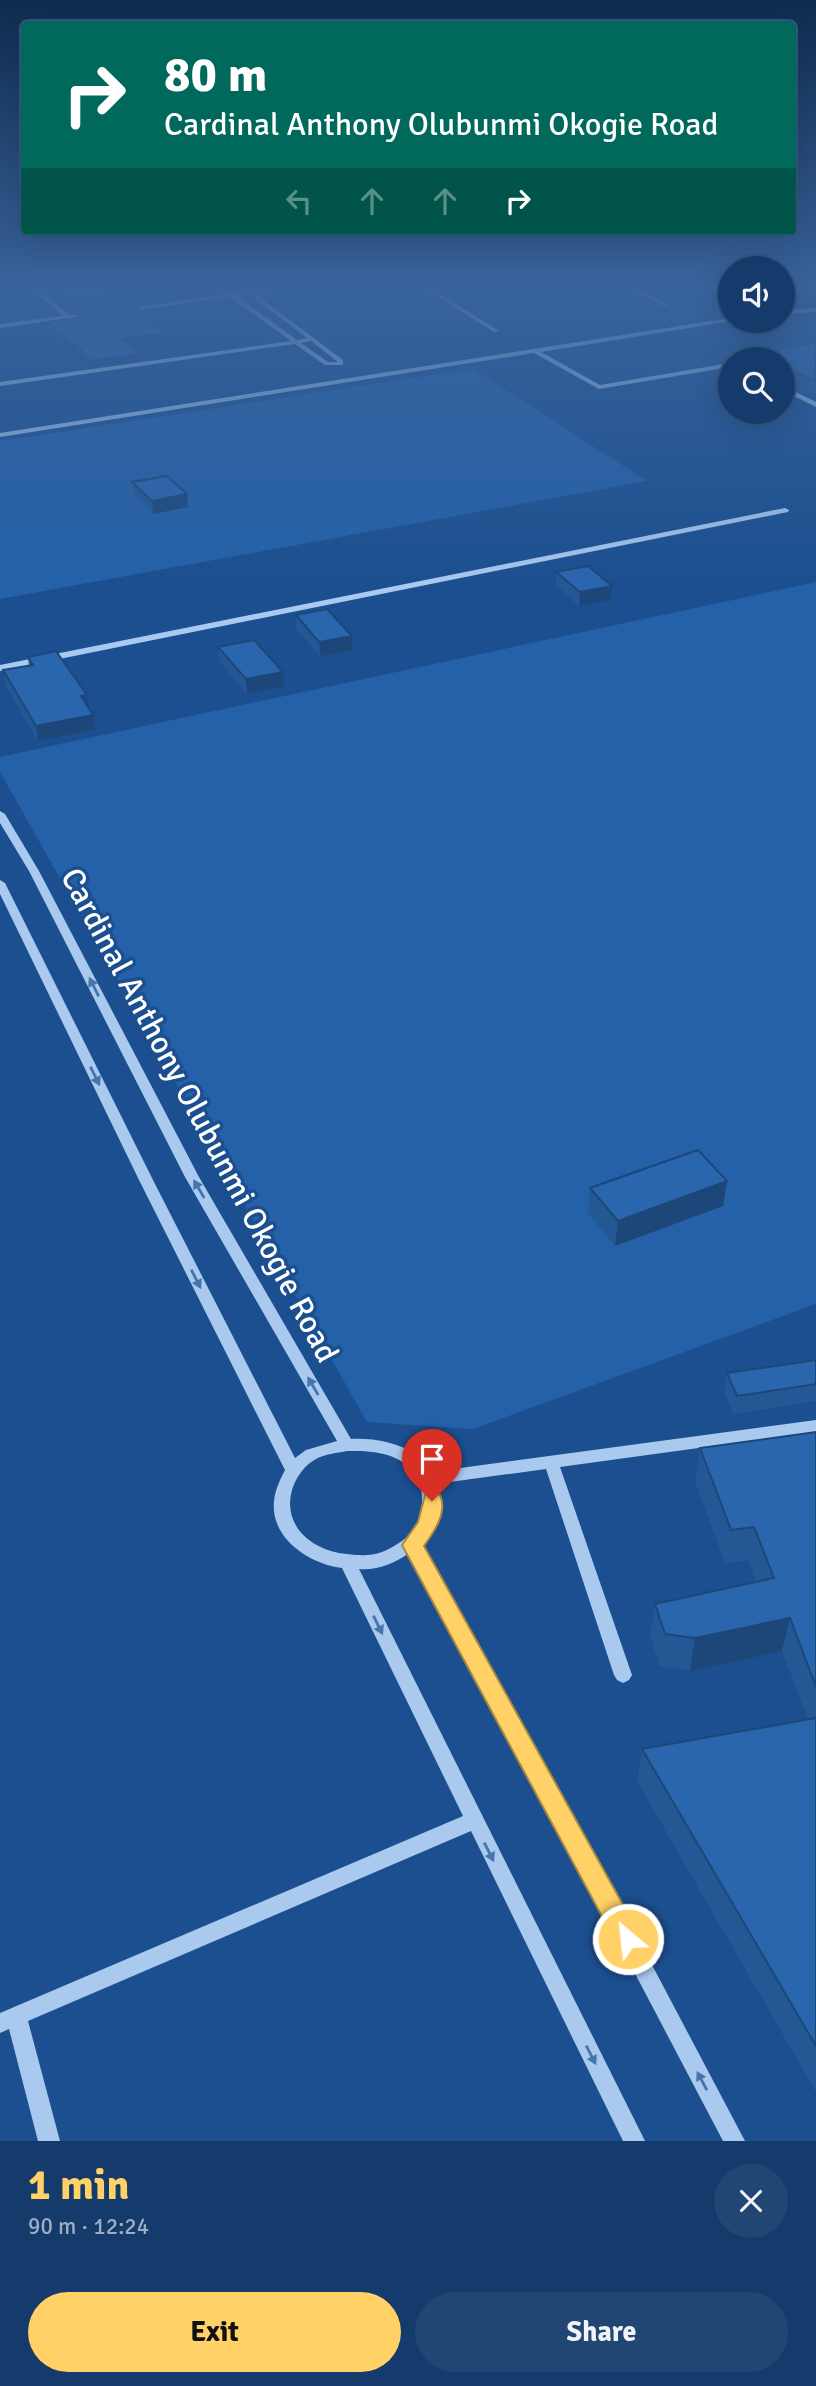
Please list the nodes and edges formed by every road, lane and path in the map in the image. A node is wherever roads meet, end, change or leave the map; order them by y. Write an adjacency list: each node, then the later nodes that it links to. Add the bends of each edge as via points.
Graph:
1 (319, 385): 4 (street)
2 (795, 394): 3 (street)
3 (816, 405)
4 (0, 435)
5 (785, 510): 6 (street)
6 (0, 668)
7 (0, 814): 10 (street, Cardinal Anthony Olubunmi Okogie Road, one-way to 7, via 192,1177)
8 (0, 883): 12 (street, one-way to 12)
9 (816, 1426): 11 (street)
10 (348, 1445): 12 (street, via 309,1455); 13 (street, via 379,1446 398,1454)
11 (551, 1462): 13 (street); 16 (street)
12 (293, 1470): 15 (street, via 282,1493 283,1518 295,1540 318,1556)
13 (426, 1479): 14 (street, via 432,1501 428,1524)
14 (412, 1545): 15 (street, via 393,1556); 21 (street, one-way to 14)
15 (348, 1564): 17 (street, one-way to 17)
16 (623, 1675)
17 (473, 1821): 18 (street); 20 (street, one-way to 20)
18 (8, 2020): 19 (street)
19 (49, 2141)
20 (634, 2141)
21 (734, 2141)

